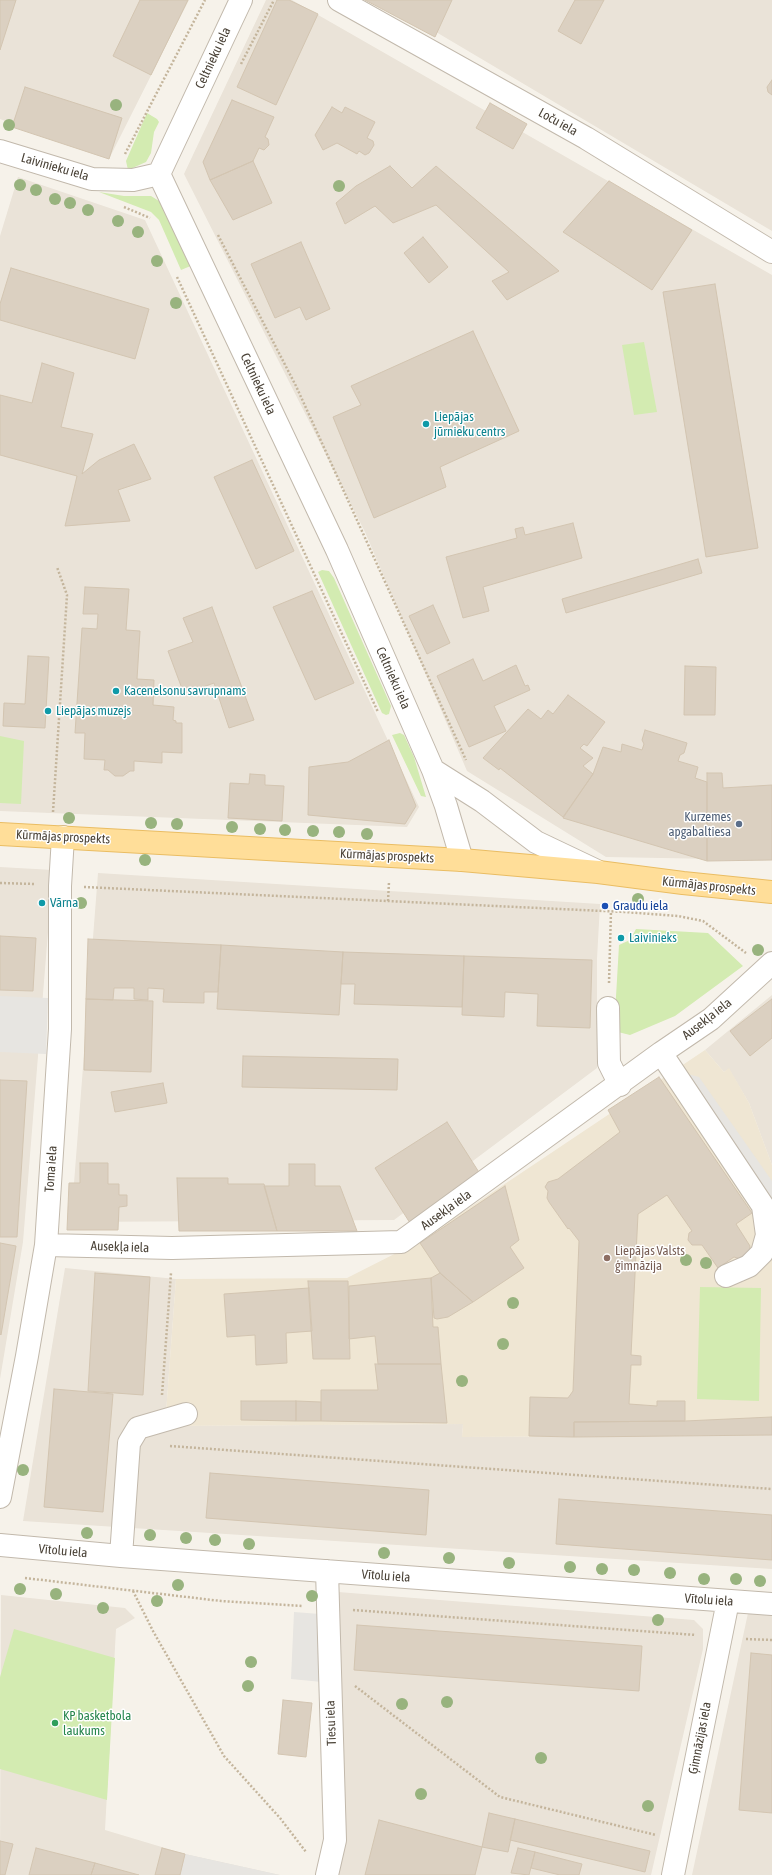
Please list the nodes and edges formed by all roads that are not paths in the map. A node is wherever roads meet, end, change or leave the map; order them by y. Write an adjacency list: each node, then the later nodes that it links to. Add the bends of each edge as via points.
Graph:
1 (241, 0): 4 (street, Celtnieku iela)
2 (339, 0): 5 (street, Loču iela, via 586,138)
3 (0, 151): 4 (street, Laivinieku iela, via 92,178 133,180)
4 (159, 174): 6 (street, Celtnieku iela, via 337,550)
5 (772, 252)
6 (433, 770): 9 (street, Celtnieku iela); 10 (street, via 482,800 536,842)
7 (0, 834): 8 (main road, Kūrmājas prospekts)
8 (63, 837): 9 (main road, Kūrmājas prospekts); 16 (street, Toma iela, via 60,886 60,1029)
9 (462, 860): 10 (main road, Kūrmājas prospekts)
10 (598, 872): 11 (main road, Kūrmājas prospekts)
11 (772, 892)
12 (770, 965): 14 (street, Ausekļa iela, via 711,1020)
13 (608, 1008): 15 (street, via 609,1063)
14 (661, 1053): 15 (street, Ausekļa iela); 17 (street, via 763,1206 767,1235 762,1253 749,1266)
15 (620, 1085): 16 (street, Ausekļa iela, via 401,1242 172,1248)
16 (46, 1245): 19 (street, Toma iela)
17 (726, 1276)
18 (186, 1414): 21 (street, via 138,1428 129,1443)
19 (0, 1497)
20 (0, 1545): 21 (street, Vītolu iela)
21 (121, 1556): 22 (street, Vītolu iela)
22 (327, 1571): 23 (street, Vītolu iela); 25 (street, Tiesu iela, via 335,1840)
23 (728, 1601): 24 (street, Vītolu iela); 26 (street, Ģimnāzijas iela)
24 (772, 1604)
25 (327, 1875)
26 (673, 1875)

